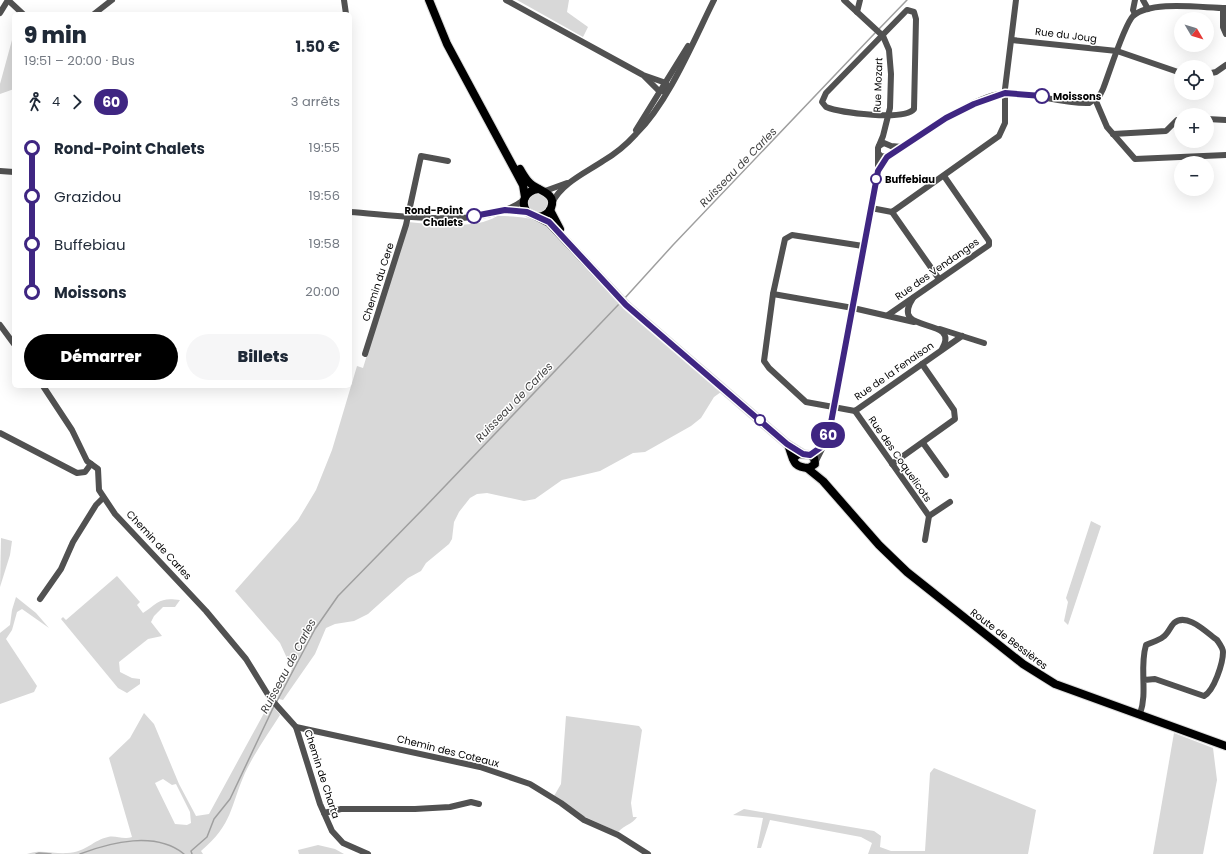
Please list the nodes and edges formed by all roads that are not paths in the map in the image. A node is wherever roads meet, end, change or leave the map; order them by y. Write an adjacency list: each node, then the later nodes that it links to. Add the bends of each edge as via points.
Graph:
1 (112, 0): 15 (street)
2 (344, 0): 16 (street)
3 (428, 0): 37 (main road, Route de Bessières, via 447,44)
4 (506, 0): 27 (street)
5 (714, 0): 28 (street)
6 (844, 0): 17 (street)
7 (860, 0): 17 (street)
8 (1016, 0): 22 (street)
9 (1135, 0): 19 (street)
10 (1143, 0): 13 (street)
11 (11, 1): 14 (street); 18 (street)
12 (1224, 8): 13 (street, via 1189,6); 20 (street, via 1223,27)
13 (1148, 9): 19 (street)
14 (21, 12)
15 (97, 12)
16 (346, 12)
17 (857, 12): 21 (street)
18 (0, 13)
19 (1135, 14): 23 (street, via 1126,27)
20 (1226, 34)
21 (883, 36): 31 (street, Rue Mozart, via 888,44 891,74); 31 (street, via 826,93 822,102 830,109); 31 (street, via 908,10 916,14 914,109 908,113)
22 (1012, 40): 23 (street, Rue du Joug); 29 (street)
23 (1117, 51): 25 (street, Rue du Joug); 30 (street, via 1103,89)
24 (1226, 65): 26 (street)
25 (1174, 71)
26 (1214, 72)
27 (643, 75): 28 (street); 28 (street)
28 (664, 88): 49 (street, via 648,121 636,135 605,160)
29 (1005, 93): 30 (street, via 1081,103); 40 (street, via 946,118); 48 (street, via 1005,123 999,136)
30 (1095, 100): 35 (street, via 1107,127)
31 (888, 116): 36 (street, Rue Mozart)
32 (1214, 119): 33 (street)
33 (1226, 120)
34 (1174, 123): 35 (street, via 1166,132)
35 (1113, 134): 42 (street, via 1135,158)
36 (883, 136): 38 (street); 39 (street, Rue Mozart)
37 (502, 143): 50 (main road, Route de Bessières, via 528,181); 51 (main road, Route de Bessières, via 523,185)
38 (888, 145): 39 (street); 40 (street); 43 (street)
39 (879, 146): 41 (street)
40 (902, 147): 43 (street)
41 (879, 154): 43 (street); 46 (street)
42 (1226, 155)
43 (889, 156): 46 (street)
44 (448, 161): 58 (street, Chemin du Cere, via 421,156)
45 (0, 171): 47 (street)
46 (878, 171): 53 (street)
47 (12, 172)
48 (944, 176): 57 (street); 62 (street, Rue des Vendanges, via 989,241 989,245)
49 (572, 181): 50 (street); 52 (street, via 558,193)
50 (541, 190): 51 (main road, via 530,191); 52 (main road, Route de Bessières, via 550,196)
51 (524, 198): 54 (street); 56 (main road, Route de Bessières, via 523,205)
52 (551, 206): 59 (main road, via 546,214); 60 (main road, Route de Bessières)
53 (871, 208): 57 (street); 61 (street)
54 (505, 210): 56 (street); 58 (street, via 452,218)
55 (352, 212): 58 (street)
56 (527, 212): 59 (main road, Route de Bessières)
57 (892, 212): 62 (street)
58 (409, 216): 74 (street, Chemin du Cere)
59 (538, 217): 60 (main road, Route de Bessières, via 549,222)
60 (565, 239): 81 (main road, Route de Bessières, via 626,305)
61 (863, 246): 63 (street, Rue de la Fenaison, via 787,236); 65 (street)
62 (939, 279): 64 (street, Rue des Vendanges)
63 (773, 294): 65 (street); 77 (street, Rue de la Fenaison, via 763,356 766,365 806,402)
64 (914, 296): 66 (street, Rue des Vendanges); 67 (street, via 909,312)
65 (853, 308): 66 (street); 77 (street)
66 (888, 315): 67 (street)
67 (914, 322): 69 (street)
68 (0, 325): 71 (street)
69 (939, 329): 70 (street); 73 (street, via 944,332 946,339)
70 (962, 336): 72 (street); 73 (street, Rue de la Fenaison)
71 (12, 341)
72 (984, 343)
73 (941, 350): 75 (street, Rue de la Fenaison)
74 (365, 354)
75 (922, 364): 78 (street, Rue de la Fenaison); 80 (street, via 956,416)
76 (44, 388): 85 (street, Chemin de Carles)
77 (834, 408): 78 (street, Rue de la Fenaison); 82 (street)
78 (855, 411): 87 (street, Rue des Coquelicots)
79 (0, 433): 85 (street, via 77,473 85,472)
80 (923, 443): 87 (street); 89 (street)
81 (787, 444): 83 (main road, Route de Bessières); 84 (main road, Route de Bessières)
82 (824, 445): 83 (street); 86 (street)
83 (806, 455): 84 (main road, via 798,454); 86 (main road, Route de Bessières, via 814,458)
84 (793, 459): 88 (main road, Route de Bessières, via 796,465)
85 (91, 464): 91 (street, Chemin de Carles, via 99,471 98,485)
86 (815, 464): 88 (main road); 90 (main road, Route de Bessières)
87 (892, 464): 93 (street, Rue des Coquelicots)
88 (806, 468): 90 (main road, Route de Bessières)
89 (946, 475)
90 (823, 481): 98 (main road, Route de Bessières, via 879,545 907,572 1023,664 1055,684)
91 (103, 498): 95 (street, via 73,542 61,569); 97 (street, Chemin de Carles, via 226,634 246,659 272,701)
92 (950, 502): 93 (street, Rue des Coquelicots)
93 (929, 516): 94 (street)
94 (925, 540)
95 (40, 598)
96 (1144, 680): 96 (street, via 1154,679 1204,696 1210,694 1223,651 1217,640 1189,621 1180,619 1162,638 1146,645 1142,668); 98 (street, via 1144,701)
97 (281, 708): 99 (street, Chemin de Charta)
98 (1140, 714): 100 (main road, Route de Bessières)
99 (296, 727): 102 (street, Chemin de Charta); 104 (street, Chemin des Coteaux, via 480,767 530,784 584,820)
100 (1226, 746)
101 (479, 804): 102 (street, via 471,802 450,807 415,809 341,809)
102 (324, 813): 103 (street, Chemin de Charta, via 336,837 343,843)
103 (368, 854)
104 (648, 854)

